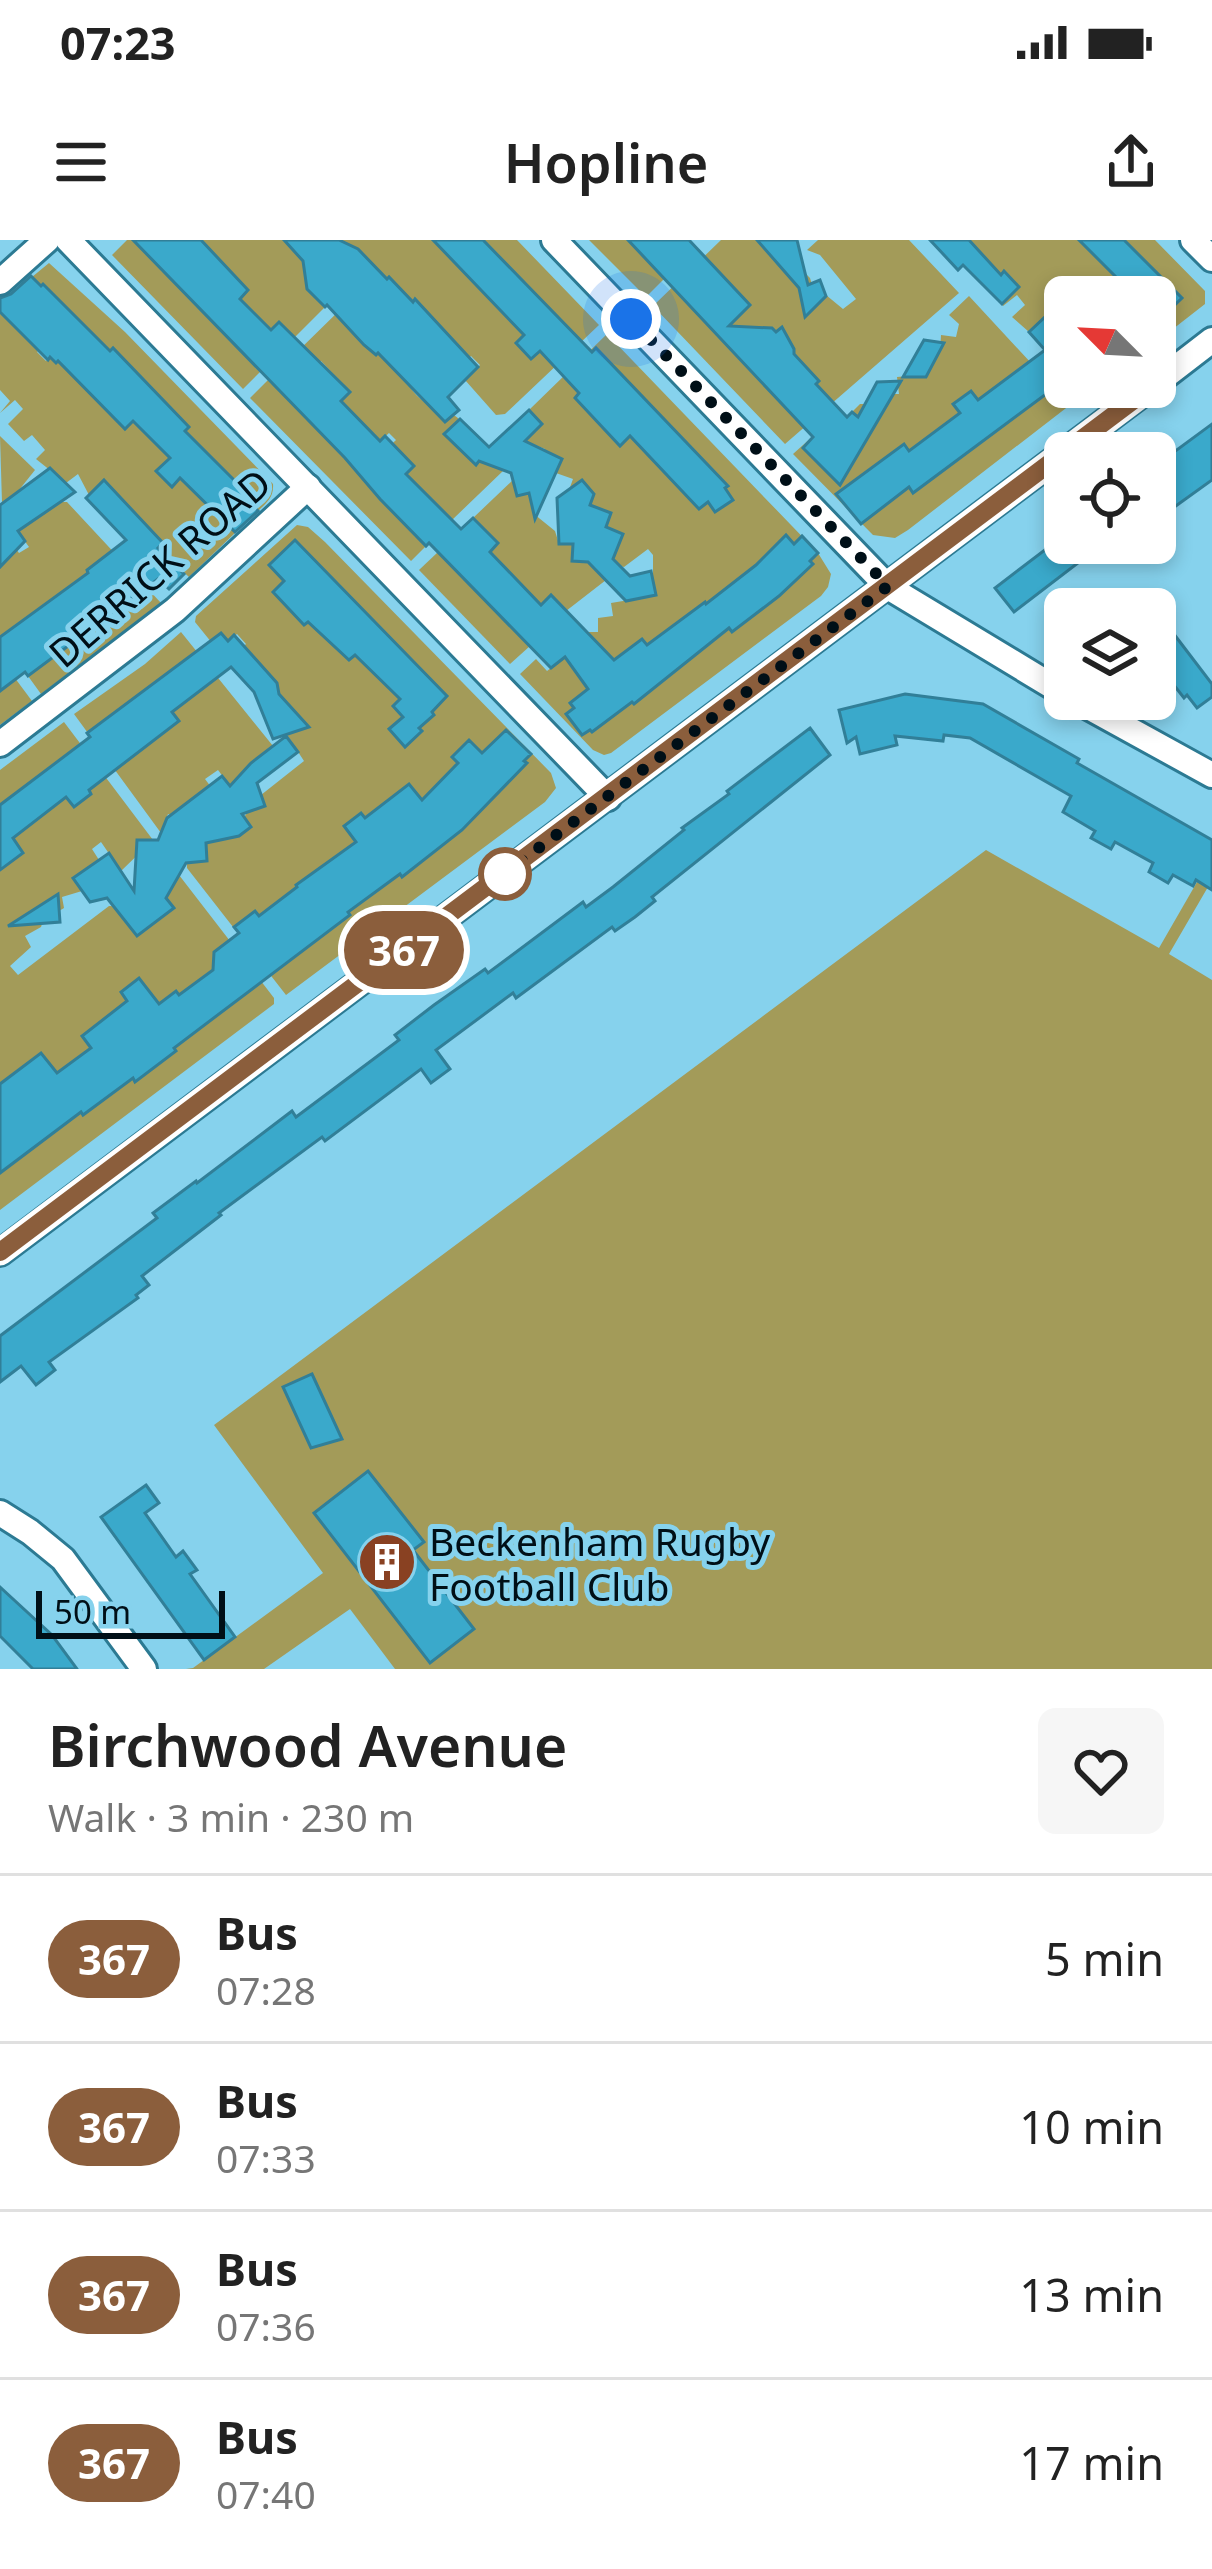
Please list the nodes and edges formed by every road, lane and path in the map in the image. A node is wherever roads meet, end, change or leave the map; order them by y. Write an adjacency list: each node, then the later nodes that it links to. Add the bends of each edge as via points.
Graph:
1 (47, 240): 6 (street)
2 (68, 240): 10 (street)
3 (554, 240): 11 (street)
4 (1193, 240): 5 (street)
5 (1212, 259)
6 (0, 282)
7 (1212, 340): 8 (street)
8 (1176, 367)
9 (1123, 408): 11 (street)
10 (308, 487): 14 (street, DERRICK ROAD, via 176,610); 16 (street)
11 (888, 586): 12 (street); 16 (street)
12 (1044, 681)
13 (1112, 720): 15 (street)
14 (0, 744)
15 (1212, 775)
16 (608, 798): 17 (street)
17 (0, 1252)
18 (0, 1513): 19 (street, via 63,1559)
19 (145, 1669)

